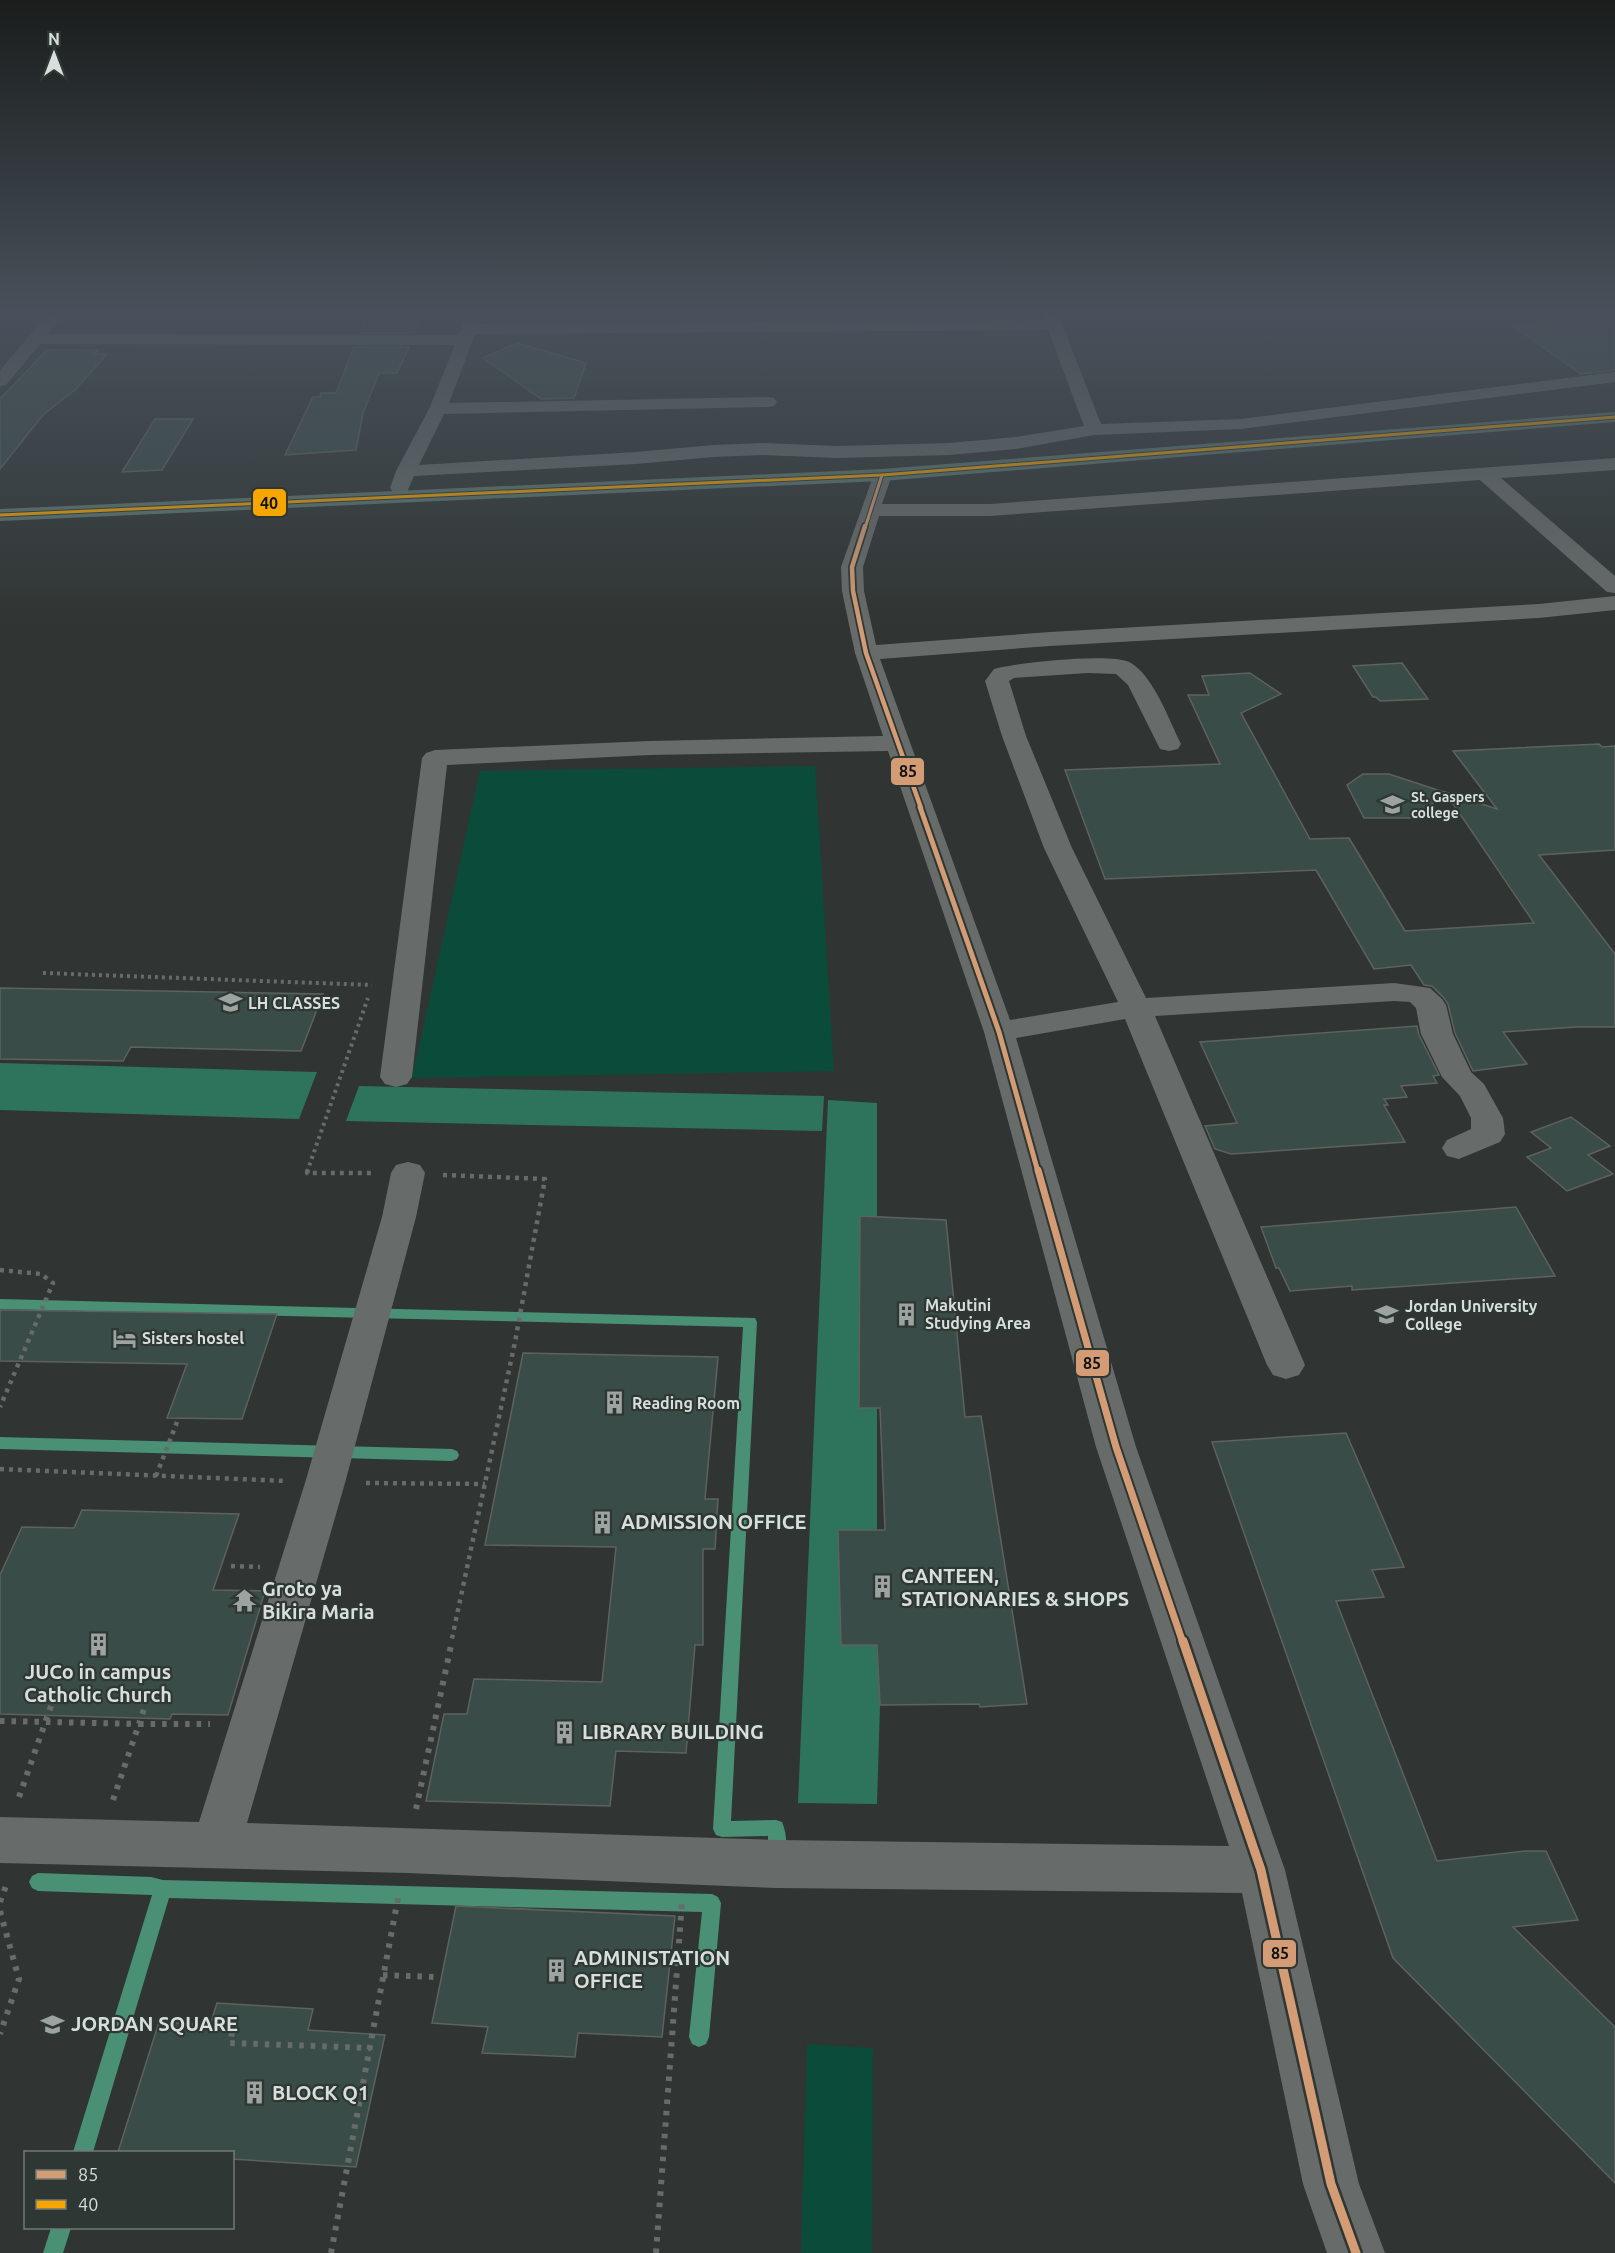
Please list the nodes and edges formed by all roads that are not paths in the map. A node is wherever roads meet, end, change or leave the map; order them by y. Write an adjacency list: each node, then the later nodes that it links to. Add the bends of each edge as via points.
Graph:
1 (434, 416): 8 (street)
2 (1089, 416): 5 (street)
3 (1304, 416): 5 (street, via 1241,424)
4 (1615, 417): 10 (highway)
5 (1094, 430): 6 (street, via 949,449)
6 (794, 452): 8 (street, via 713,451); 11 (street)
7 (1615, 464): 9 (street)
8 (406, 471): 12 (street)
9 (1484, 473): 13 (street, via 990,510); 15 (street)
10 (882, 475): 11 (highway); 13 (street)
11 (792, 478): 12 (highway)
12 (397, 498): 14 (highway)
13 (872, 510): 17 (street, via 852,567)
14 (0, 515)
15 (1615, 587)
16 (1615, 603): 17 (street)
17 (866, 653): 18 (street)
18 (898, 743): 21 (street); 22 (street, via 650,748 435,758)
19 (1169, 744): 20 (street, via 1138,682 1122,667 1014,671 1002,674 997,681 1058,848)
20 (1136, 1008): 21 (street); 23 (street, via 1394,992 1419,994 1431,1005 1437,1034 1458,1077 1473,1091 1486,1118 1488,1134); 25 (street)
21 (999, 1032): 28 (street, via 1116,1447)
22 (396, 1077)
23 (1459, 1148)
24 (408, 1173): 27 (street, via 325,1483)
25 (1286, 1365)
26 (1, 1840): 27 (street)
27 (216, 1845): 28 (street, via 777,1864)
28 (1261, 1870): 29 (street, via 1331,2184)
29 (1356, 2253)

